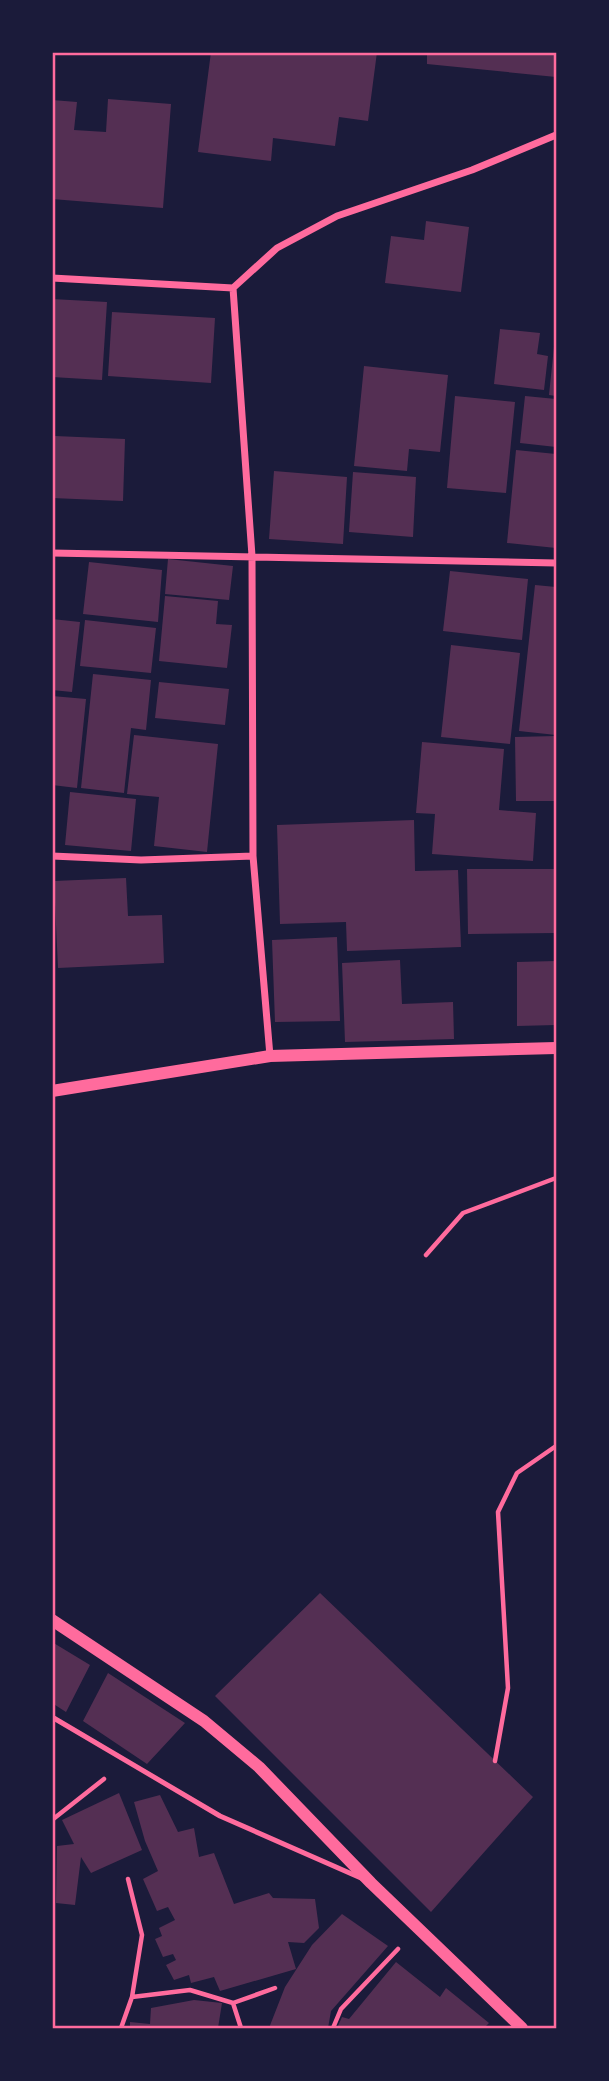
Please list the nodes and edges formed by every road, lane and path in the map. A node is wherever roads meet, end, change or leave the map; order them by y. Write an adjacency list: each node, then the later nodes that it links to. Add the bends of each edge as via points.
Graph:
1 (556, 135): 3 (street, via 472,170 337,216 277,248)
2 (52, 278): 3 (street)
3 (233, 288): 5 (street)
4 (52, 552): 5 (street)
5 (252, 556): 6 (street); 8 (street)
6 (556, 563)
7 (52, 856): 8 (street, via 141,860)
8 (253, 856): 10 (street)
9 (556, 1048): 10 (street)
10 (270, 1056): 11 (street)
11 (52, 1091)
12 (556, 1178): 13 (path, via 463,1213)
13 (425, 1255)
14 (556, 1446): 18 (path, via 516,1473 498,1512 508,1688)
15 (52, 1620): 21 (street, via 204,1721 260,1767)
16 (52, 1717): 17 (lane)
17 (127, 1760): 19 (path); 21 (lane, via 220,1816)
18 (495, 1761)
19 (52, 1820)
20 (128, 1879): 24 (path, via 142,1935)
21 (370, 1882): 22 (street)
22 (418, 1928): 28 (path, via 341,2010); 29 (street)
23 (275, 1988): 25 (path)
24 (132, 1997): 25 (path, via 190,1990); 26 (path)
25 (233, 2003): 27 (path)
26 (121, 2028)
27 (241, 2028)
28 (333, 2028)
29 (522, 2028)

